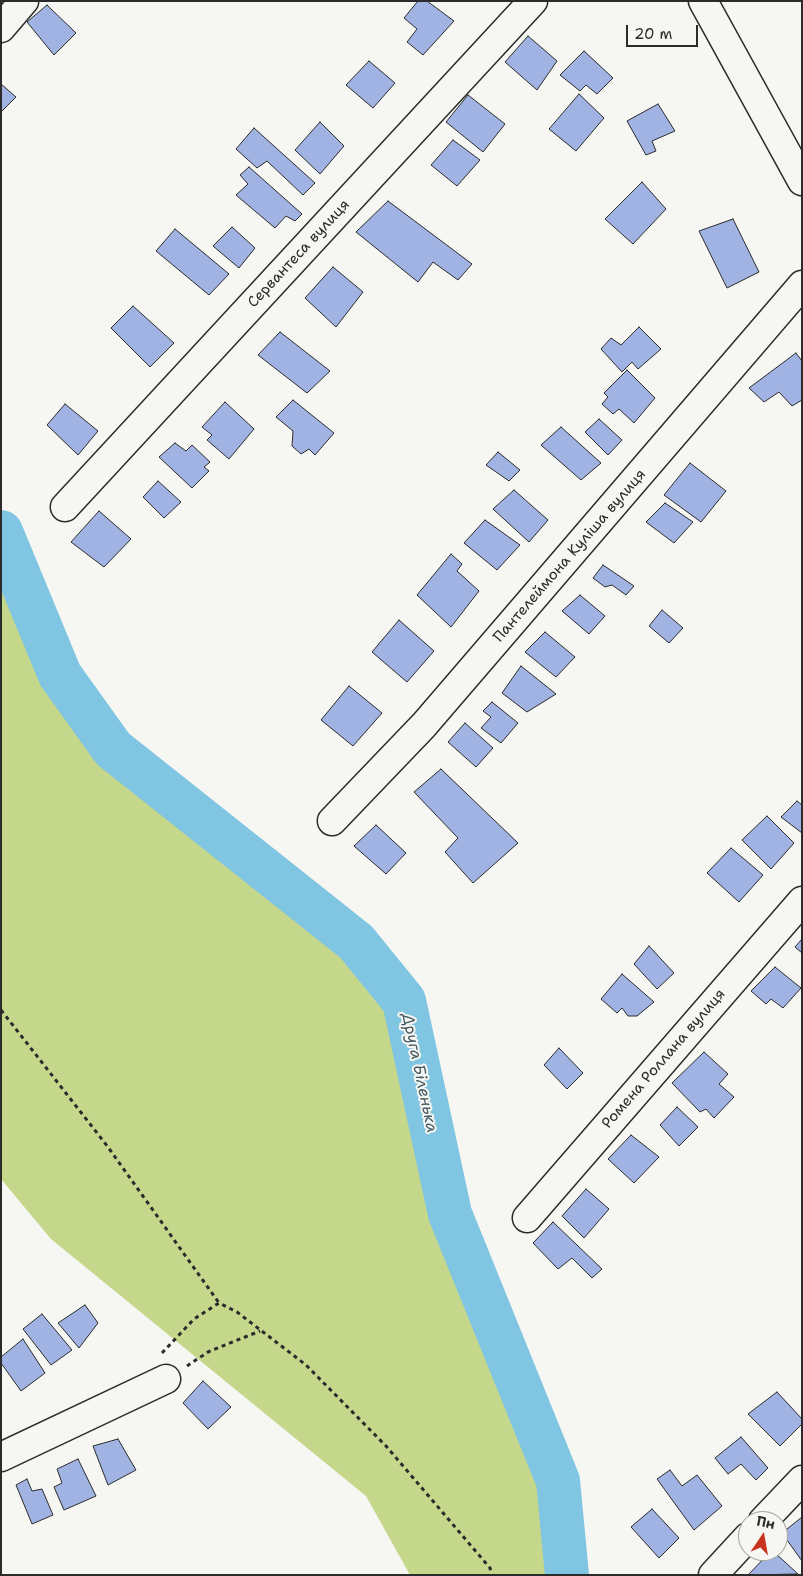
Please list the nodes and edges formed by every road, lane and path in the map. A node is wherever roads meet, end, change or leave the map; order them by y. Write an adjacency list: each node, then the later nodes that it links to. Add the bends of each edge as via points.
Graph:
1 (24, 1): 4 (street)
2 (533, 1): 7 (street, Сервантеса вулиця)
3 (703, 1): 5 (street)
4 (1, 28)
5 (802, 181)
6 (802, 285): 8 (street, Пантелеймона Куліша вулиця, via 424,725)
7 (65, 507)
8 (332, 821)
9 (802, 901): 11 (street, Ромена Роллана вулиця)
10 (1, 1010): 12 (path, via 108,1147)
11 (527, 1218)
12 (219, 1303): 13 (path, via 237,1312); 14 (path, via 194,1320 158,1358)
13 (260, 1331): 14 (path, via 208,1352); 19 (path, via 306,1365 386,1446 490,1568)
14 (166, 1379): 15 (street)
15 (1, 1457)
16 (802, 1480): 17 (street)
17 (773, 1511)
18 (738, 1548): 20 (street)
19 (492, 1575)
20 (713, 1575)

